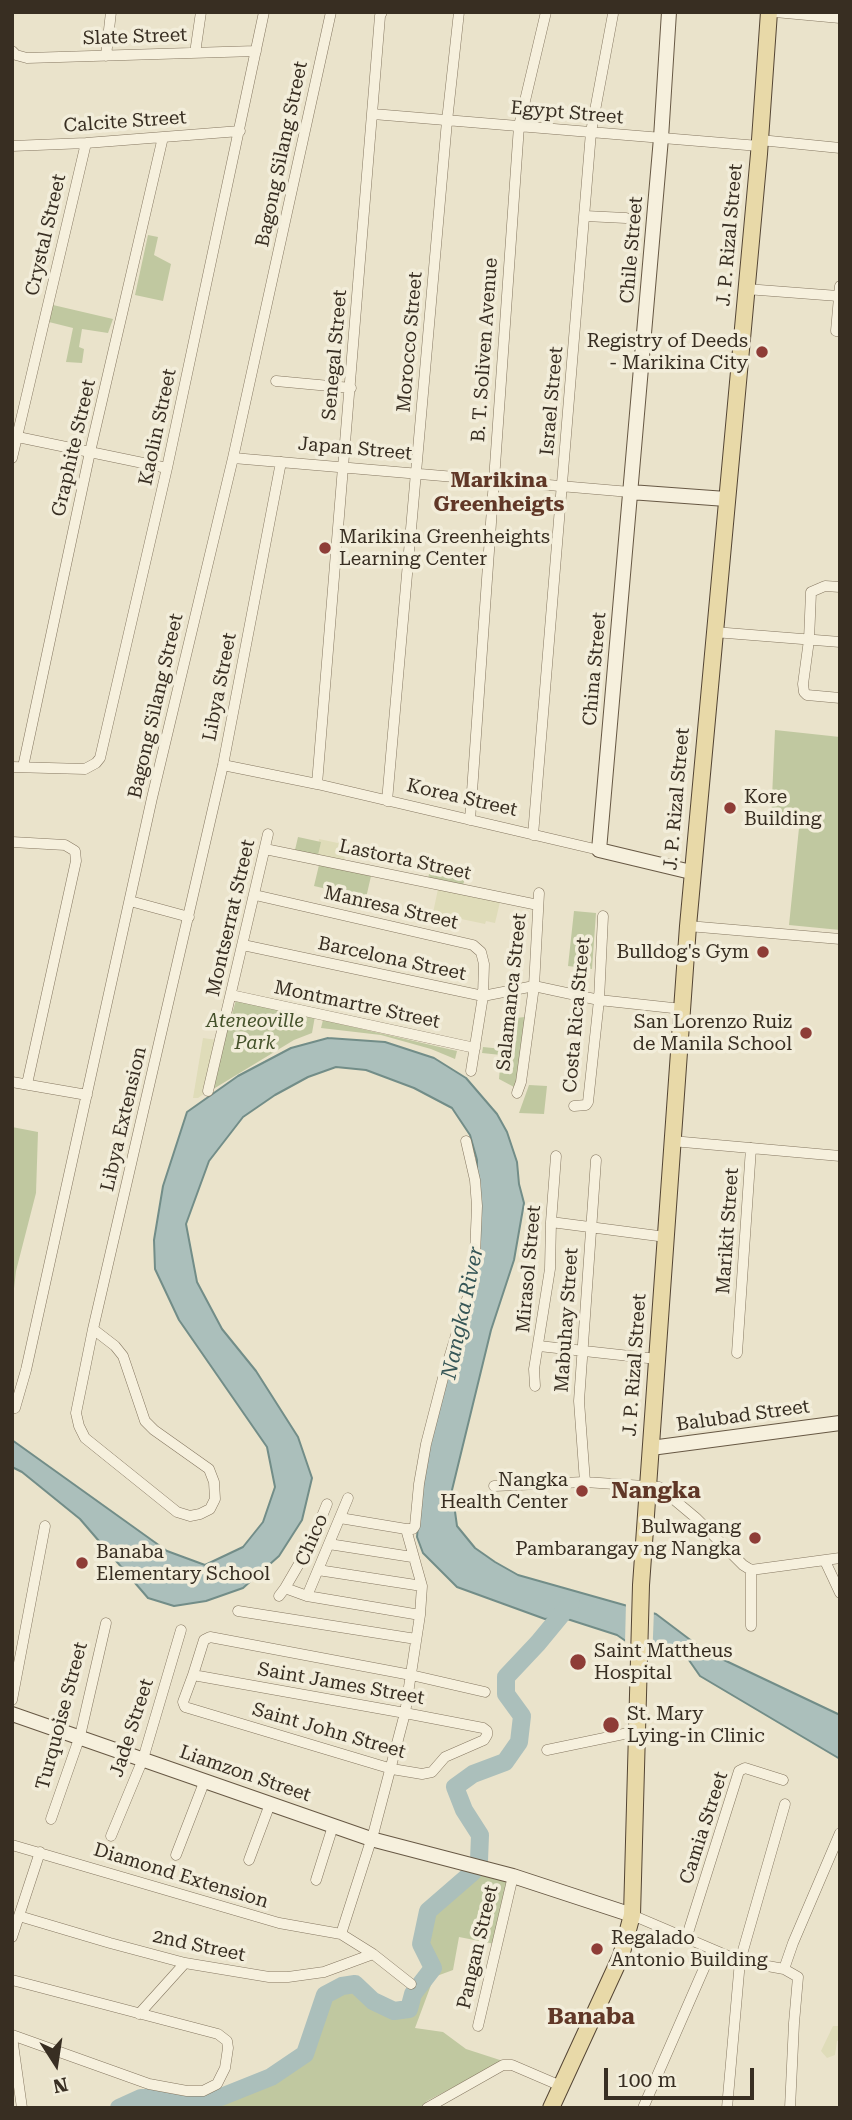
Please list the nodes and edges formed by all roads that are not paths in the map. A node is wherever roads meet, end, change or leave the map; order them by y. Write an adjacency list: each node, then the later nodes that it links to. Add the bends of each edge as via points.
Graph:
1 (111, 12): 16 (street)
2 (201, 12): 15 (street)
3 (264, 12): 13 (street, Kaolin Street)
4 (331, 12): 38 (street, Bagong Silang Street)
5 (382, 12): 17 (street, Senegal Street)
6 (458, 12): 18 (street, Morocco Street)
7 (546, 12): 19 (street, B. T. Soliven Avenue)
8 (669, 12): 23 (street, Chile Street)
9 (769, 12): 25 (main road, J. P. Rizal Street)
10 (775, 12): 12 (street)
11 (613, 14): 21 (street, Israel Street)
12 (840, 18)
13 (256, 51): 15 (street, Slate Street); 20 (street, Kaolin Street)
14 (14, 53): 16 (street, Slate Street, via 27,58)
15 (195, 53): 16 (street, Slate Street)
16 (106, 56)
17 (373, 114): 18 (street, Egypt Street); 34 (street, Senegal Street)
18 (447, 121): 19 (street, Egypt Street); 42 (street, Morocco Street)
19 (519, 126): 21 (street, Egypt Street); 43 (street, B. T. Soliven Avenue)
20 (240, 131): 22 (street, Calcite Street); 40 (street, Kaolin Street)
21 (592, 132): 23 (street, Egypt Street); 28 (street, Israel Street)
22 (163, 137): 24 (street, Calcite Street); 36 (street, Graphite Street)
23 (661, 138): 25 (street, Egypt Street); 45 (street, Chile Street)
24 (86, 143): 26 (street, Calcite Street); 35 (street, Crystal Street)
25 (760, 143): 27 (street, Egypt Street); 30 (main road, J. P. Rizal Street)
26 (12, 146)
27 (840, 148)
28 (585, 216): 29 (street); 44 (street, Israel Street)
29 (626, 218)
30 (746, 289): 31 (street); 46 (main road, J. P. Rizal Street)
31 (839, 291): 32 (street)
32 (838, 331)
33 (276, 381): 34 (street)
34 (351, 388): 41 (street, Senegal Street)
35 (15, 437): 36 (street); 37 (street, Crystal Street)
36 (90, 452): 40 (street); 53 (street, Graphite Street)
37 (12, 458)
38 (233, 458): 39 (street, Japan Street); 65 (street, Bagong Silang Street)
39 (281, 463): 41 (street, Japan Street); 52 (street, Libya Street)
40 (167, 468): 53 (street, Kaolin Street, via 100,758 85,769)
41 (343, 468): 42 (street, Japan Street); 54 (street, Senegal Street)
42 (416, 474): 43 (street, Japan Street); 55 (street, Morocco Street)
43 (493, 480): 44 (street, Japan Street); 56 (street, B. T. Soliven Avenue)
44 (562, 486): 45 (street, Japan Street); 58 (street, Israel Street)
45 (630, 492): 46 (street, Japan Street); 61 (street, China Street)
46 (726, 499): 48 (main road, J. P. Rizal Street)
47 (840, 587): 49 (street, via 825,586 811,594)
48 (714, 632): 49 (street); 62 (main road, J. P. Rizal Street)
49 (808, 640): 50 (street); 51 (street, via 804,692)
50 (840, 642)
51 (840, 698)
52 (223, 765): 54 (street, Korea Street); 68 (street, Libya Street)
53 (18, 767)
54 (317, 785): 55 (street, Korea Street)
55 (387, 801): 56 (street, Korea Street)
56 (470, 820): 58 (street, Korea Street)
57 (268, 834): 60 (street, Montserrat Street)
58 (533, 835): 61 (street, Korea Street)
59 (12, 842): 80 (street, via 65,845 75,851 76,861)
60 (265, 849): 64 (street, Montserrat Street); 66 (street, Lastorta Street)
61 (599, 850): 62 (street, Korea Street)
62 (691, 872): 69 (main road, J. P. Rizal Street)
63 (539, 893): 66 (street, Salamanca Street)
64 (255, 895): 71 (street, Montserrat Street); 74 (street, Manresa Street, via 472,945 481,952 484,964)
65 (130, 901): 68 (street); 83 (street, Bagong Silang Street)
66 (538, 905): 72 (street, Salamanca Street)
67 (603, 916): 75 (street, Costa Rica Street)
68 (189, 917): 94 (street, Libya Extension)
69 (688, 926): 70 (street); 76 (main road, J. P. Rizal Street)
70 (840, 940)
71 (243, 945): 73 (street, Montserrat Street); 74 (street, Barcelona Street)
72 (534, 986): 74 (street, Barcelona Street); 75 (street); 82 (street, Salamanca Street)
73 (231, 995): 77 (street, Montmartre Street); 81 (street, Montserrat Street)
74 (483, 996): 77 (street, Manresa Street)
75 (599, 1000): 76 (street); 84 (street, Costa Rica Street, via 588,1102)
76 (682, 1009): 86 (main road, J. P. Rizal Street)
77 (475, 1048): 78 (street, Manresa Street)
78 (471, 1071)
79 (12, 1082): 80 (street)
80 (27, 1083): 83 (street)
81 (208, 1091)
82 (517, 1093)
83 (87, 1095): 100 (street, Bagong Silang Street)
84 (574, 1106)
85 (466, 1141): 110 (street, via 477,1206 470,1289 426,1444 415,1526)
86 (672, 1141): 87 (street, Marikit Street); 93 (main road, J. P. Rizal Street)
87 (751, 1148): 89 (street); 97 (street, Marikit Street)
88 (556, 1156): 91 (street, Mirasol Street)
89 (840, 1156)
90 (596, 1160): 92 (street, Mabuhay Street)
91 (551, 1222): 92 (street); 95 (street, Mirasol Street, via 550,1269)
92 (592, 1228): 93 (street); 96 (street, Mabuhay Street)
93 (666, 1237): 98 (main road, J. P. Rizal Street)
94 (93, 1329): 94 (street, Libya Extension, via 76,1413 85,1438 177,1512 190,1516 210,1509 215,1499 209,1469 145,1421 123,1356)
95 (539, 1346): 96 (street); 99 (street, Mirasol Street)
96 (582, 1350): 98 (street); 103 (street, Mabuhay Street, via 579,1401)
97 (737, 1353)
98 (657, 1359): 102 (main road, J. P. Rizal Street)
99 (535, 1385)
100 (15, 1408)
101 (840, 1423): 102 (street, Balubad Street)
102 (651, 1448): 104 (main road, J. P. Rizal Street)
103 (584, 1482): 104 (street); 105 (street)
104 (648, 1484): 116 (street, via 663,1489); 133 (main road, J. P. Rizal Street)
105 (494, 1486)
106 (348, 1498): 108 (street, Chico)
107 (327, 1504): 119 (street, via 311,1543 282,1592)
108 (340, 1518): 110 (street); 111 (street, Chico)
109 (45, 1526): 129 (street)
110 (406, 1529): 112 (street)
111 (329, 1544): 112 (street); 115 (street, Chico)
112 (412, 1557): 117 (street)
113 (840, 1558): 114 (street)
114 (825, 1561): 116 (street); 118 (street)
115 (318, 1570): 117 (street); 119 (street, Chico)
116 (751, 1570): 123 (street)
117 (422, 1586): 121 (street)
118 (840, 1593)
119 (307, 1596): 121 (street)
120 (238, 1611): 125 (street)
121 (420, 1615): 125 (street)
122 (106, 1623): 134 (street, Turquoise Street)
123 (751, 1626)
124 (181, 1630): 136 (street, Jade Street)
125 (416, 1639): 127 (street)
126 (192, 1675): 127 (street, via 204,1640 210,1637); 130 (street, Saint James Street); 137 (street, Saint John Street, via 183,1705)
127 (411, 1675): 128 (street); 130 (street)
128 (485, 1692)
129 (12, 1700)
130 (405, 1713): 132 (street, Saint James Street); 137 (street)
131 (12, 1714): 134 (street, Liamzon Street)
132 (483, 1728): 137 (street, Saint John Street, via 487,1731 484,1740 445,1757 432,1772)
133 (638, 1731): 135 (street); 153 (main road, J. P. Rizal Street)
134 (79, 1736): 136 (street, Liamzon Street); 142 (street, Turquoise Street)
135 (547, 1750)
136 (142, 1759): 138 (street, Liamzon Street); 145 (street, Jade Street)
137 (392, 1769): 146 (street)
138 (205, 1780): 140 (street, Liamzon Street); 149 (street)
139 (783, 1780): 157 (street, Camia Street, via 745,1768 739,1771)
140 (270, 1804): 143 (street, Liamzon Street); 150 (street)
141 (785, 1804): 160 (street)
142 (51, 1819)
143 (333, 1826): 146 (street, Liamzon Street); 152 (street)
144 (840, 1833): 162 (street)
145 (111, 1836)
146 (371, 1839): 151 (street, Liamzon Street); 155 (street)
147 (12, 1845): 148 (street, Diamond Extension)
148 (40, 1852): 154 (street); 155 (street, Diamond Extension, via 279,1923)
149 (176, 1855)
150 (250, 1860)
151 (513, 1876): 153 (street, Liamzon Street); 166 (street, Pangan Street)
152 (316, 1880)
153 (632, 1915): 157 (street); 168 (main road, J. P. Rizal Street, via 621,1956)
154 (19, 1916): 156 (street); 161 (street, 2nd Street)
155 (341, 1934): 159 (street)
156 (12, 1937)
157 (686, 1938): 158 (street)
158 (712, 1950): 160 (street); 172 (street)
159 (373, 1955): 161 (street, 2nd Street, via 324,1972 288,1977); 164 (street)
160 (740, 1961): 162 (street); 173 (street)
161 (184, 1963): 165 (street)
162 (784, 1969): 174 (street, via 798,1977)
163 (12, 1980): 165 (street)
164 (411, 1984)
165 (139, 2014): 167 (street, via 227,2040 225,2068 217,2084 203,2091 187,2091 149,2084)
166 (478, 2026)
167 (12, 2036): 169 (street)
168 (561, 2086): 170 (street, via 503,2065); 171 (main road, J. P. Rizal Street)
169 (22, 2108)
170 (427, 2108)
171 (551, 2108)
172 (643, 2108)
173 (727, 2108)
174 (790, 2108)

